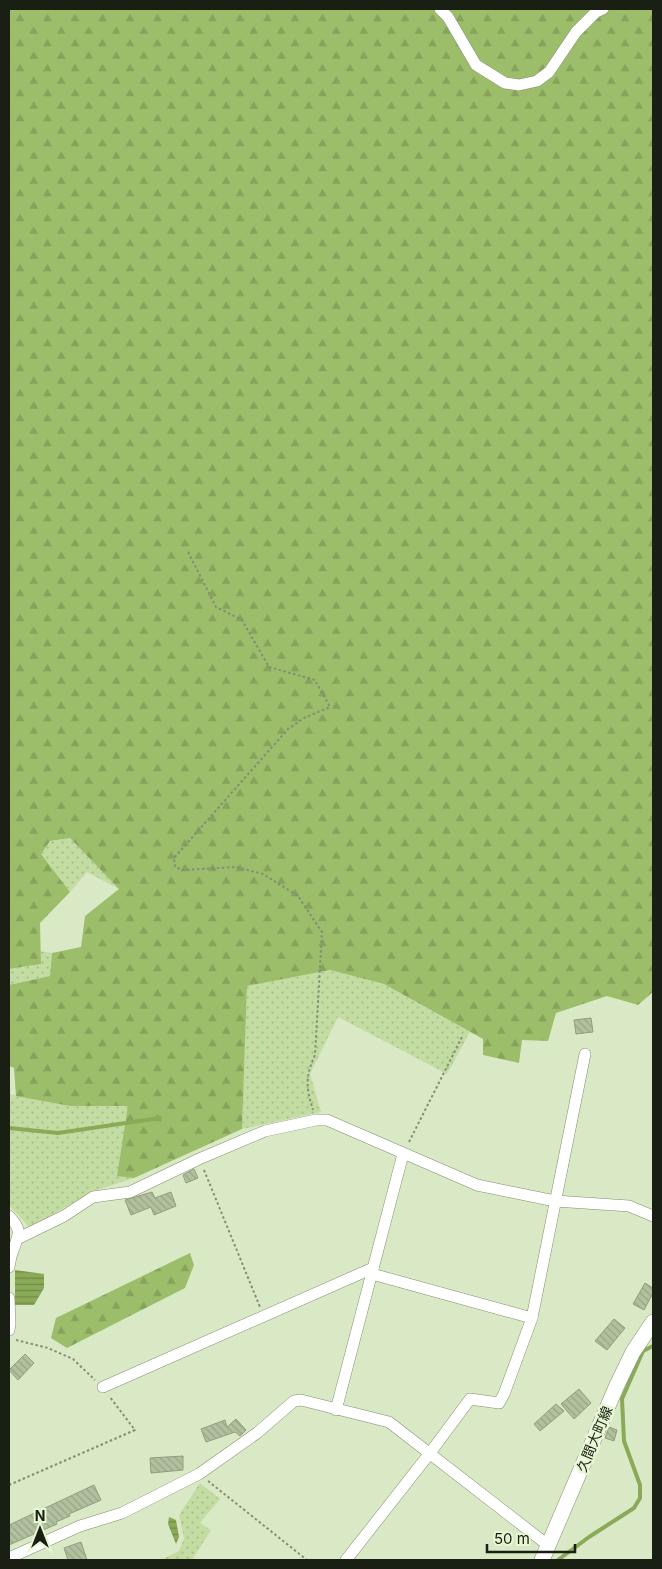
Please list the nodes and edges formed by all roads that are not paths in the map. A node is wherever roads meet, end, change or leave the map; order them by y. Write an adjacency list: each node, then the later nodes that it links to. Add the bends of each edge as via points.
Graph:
1 (440, 9): 2 (street, via 476,65 505,83 519,85 537,81 549,72 576,32)
2 (603, 9)
3 (585, 1054): 5 (street)
4 (403, 1154): 5 (street, via 477,1185); 8 (street, via 327,1120 265,1131 130,1192 93,1197 64,1216); 10 (street)
5 (556, 1201): 7 (street, via 629,1206); 12 (street)
6 (9, 1216): 8 (street, via 19,1230)
7 (653, 1216)
8 (19, 1238): 9 (street)
9 (9, 1267)
10 (372, 1271): 12 (street); 15 (street); 16 (street)
11 (9, 1298): 14 (street)
12 (532, 1318): 17 (street, via 499,1403 470,1399)
13 (653, 1322): 18 (main road, 久間大町線, via 617,1385)
14 (9, 1330)
15 (103, 1387)
16 (336, 1410): 17 (street, via 388,1422); 19 (street, via 302,1400 294,1401 257,1433 199,1474 122,1513 80,1526)
17 (430, 1454): 18 (street); 20 (street)
18 (549, 1546): 21 (main road, 久間大町線)
19 (9, 1558)
20 (346, 1560)
21 (542, 1560)

